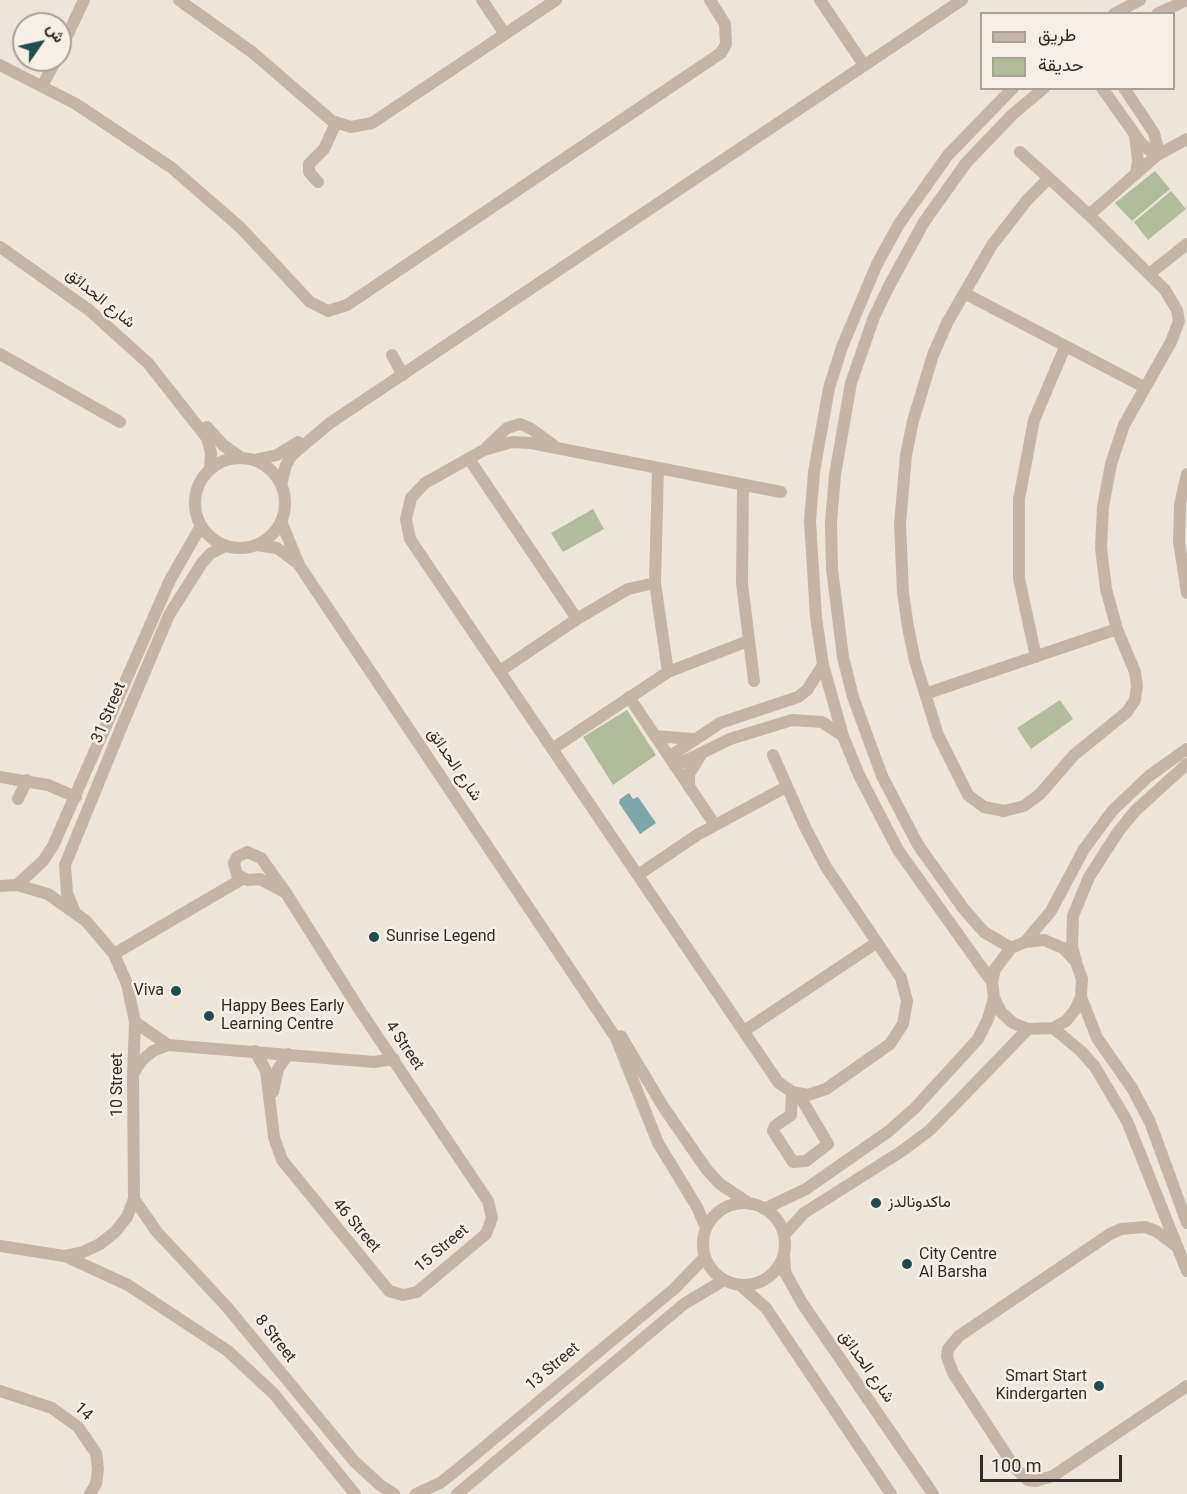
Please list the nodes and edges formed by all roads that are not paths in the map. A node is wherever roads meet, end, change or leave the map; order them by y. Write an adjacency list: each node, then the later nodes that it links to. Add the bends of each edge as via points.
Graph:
1 (84, 0): 13 (street)
2 (91, 0): 13 (street)
3 (179, 0): 26 (street, via 252,52)
4 (482, 0): 15 (street)
5 (556, 0): 15 (street)
6 (710, 0): 19 (street, via 725,24 726,44 721,53 338,310 328,311 310,302 241,228 172,168 109,124)
7 (820, 0): 17 (street)
8 (962, 0): 17 (street)
9 (1140, 0): 11 (street)
10 (1187, 0): 12 (street)
11 (1118, 12)
12 (1161, 12)
13 (75, 22): 14 (street)
14 (72, 28)
15 (505, 34): 26 (street, via 372,123 351,127)
16 (0, 65): 19 (street)
17 (864, 65): 43 (street)
18 (50, 72): 19 (street)
19 (42, 86)
20 (1011, 90): 70 (street, via 948,155 905,214 877,264 842,347 821,427 810,521 811,569)
21 (1042, 90): 102 (street, via 966,163 924,222 889,286 851,383 831,522 832,569 843,657 862,727 882,776 918,844 963,908 984,932)
22 (1103, 90): 25 (street)
23 (1125, 90): 24 (street)
24 (1138, 108): 25 (street); 27 (street)
25 (1123, 118): 28 (street)
26 (336, 123): 34 (street, via 324,149 309,164 309,172)
27 (1148, 123): 29 (street, via 1164,135); 31 (street, via 1158,143)
28 (1135, 135): 31 (street); 32 (street)
29 (1184, 140): 31 (street)
30 (1020, 152): 33 (street)
31 (1158, 155): 32 (street)
32 (1136, 174): 35 (street)
33 (1048, 177): 35 (street); 39 (street, via 1008,222)
34 (318, 183)
35 (1089, 215): 38 (street)
36 (1186, 245): 38 (street)
37 (0, 248): 45 (street, شارع الحدائق, via 99,317)
38 (1149, 274): 44 (street, via 1173,299 1179,321)
39 (963, 293): 40 (street); 74 (street, via 922,388 903,488 903,593)
40 (1065, 347): 44 (street); 69 (street, via 1034,420 1018,499 1019,579)
41 (0, 354): 46 (street)
42 (392, 355): 43 (street)
43 (403, 375): 47 (street)
44 (1144, 387): 67 (street, via 1124,424 1103,507 1106,589)
45 (169, 388): 50 (street, via 181,395 222,445); 53 (street, via 207,438)
46 (120, 422)
47 (330, 423): 52 (street, via 277,455); 56 (street, via 292,455)
48 (558, 449): 49 (street, via 512,442); 49 (street, via 520,424 507,428); 54 (street)
49 (484, 450): 51 (street)
50 (240, 457): 52 (street); 53 (street)
51 (469, 459): 66 (street); 71 (street, via 417,490 407,508 407,529)
52 (254, 460): 56 (street, via 271,470)
53 (210, 468): 60 (street, via 196,492 195,509)
54 (658, 470): 57 (street); 64 (street)
55 (1187, 474): 65 (street, via 1180,504 1179,542)
56 (281, 484): 59 (street, via 285,501)
57 (743, 485): 58 (street); 68 (street, via 741,550)
58 (781, 492)
59 (281, 521): 61 (street, via 271,535); 63 (street)
60 (201, 526): 62 (street); 91 (street, 31 Street, via 166,590)
61 (256, 545): 62 (street); 63 (street, via 277,548)
62 (225, 546): 99 (street, 31 Street, via 202,563 169,615 121,728 65,865 67,893)
63 (299, 565): 106 (street, شارع الحدائق)
64 (656, 583): 66 (street, via 628,589); 72 (street)
65 (1187, 593)
66 (577, 619): 71 (street)
67 (1118, 629): 69 (street); 74 (street, via 1135,672 1135,700 1127,712 1083,746 1024,806 1004,811 984,807 968,795 938,735)
68 (748, 641): 72 (street); 73 (street)
69 (1036, 657): 74 (street)
70 (823, 665): 76 (street, via 798,697); 78 (street)
71 (500, 671): 81 (street)
72 (668, 672): 75 (street)
73 (754, 681)
74 (925, 694)
75 (629, 697): 77 (street); 81 (street)
76 (711, 728): 79 (street); 80 (street)
77 (655, 736): 79 (street); 85 (street)
78 (843, 736): 80 (street, via 822,722 802,718); 105 (street, via 863,785 898,850)
79 (693, 739): 85 (street)
80 (720, 743): 83 (street)
81 (552, 749): 94 (street)
82 (1187, 749): 100 (street, via 1149,776 1113,810 1084,849 1051,911)
83 (703, 751): 85 (street); 89 (street, via 694,761)
84 (773, 755): 90 (street)
85 (672, 761): 89 (street)
86 (1187, 765): 104 (street, via 1135,811 1089,877 1073,916 1072,947)
87 (0, 777): 88 (street)
88 (27, 780): 91 (street, via 48,784); 92 (street)
89 (689, 787): 93 (street)
90 (786, 787): 93 (street); 101 (street, via 826,867)
91 (76, 797): 96 (street, 31 Street, via 43,861)
92 (18, 799)
93 (715, 825): 94 (street)
94 (638, 875): 112 (street)
95 (242, 879): 98 (street, 4 Street, via 260,879); 98 (street, 4 Street, via 234,863 242,854 252,853 261,858); 103 (street)
96 (17, 885): 97 (street, 10 Street); 99 (street, 10 Street, via 48,894)
97 (0, 886)
98 (286, 893): 113 (street, 4 Street)
99 (75, 912): 103 (street, 10 Street)
100 (1024, 942): 102 (street); 104 (street, via 1044,940 1063,948)
101 (876, 943): 112 (street); 120 (street, via 905,989 906,1013 897,1035 881,1052 826,1089 808,1095)
102 (1011, 948): 105 (street, via 998,963)
103 (114, 954): 109 (street, 10 Street, via 127,984)
104 (1076, 962): 107 (street, via 1082,979)
105 (992, 982): 108 (street)
106 (582, 985): 123 (street, شارع الحدائق, via 631,1051 707,1170); 127 (street, شارع الحدائق, via 619,1044 658,1143)
107 (1081, 997): 110 (street, via 1070,1015); 126 (street, via 1097,1038 1150,1122)
108 (994, 998): 111 (street, via 1013,1023); 124 (street, via 978,1038 915,1108 806,1189)
109 (135, 1022): 114 (street); 119 (street, 10 Street)
110 (1053, 1028): 111 (street); 130 (street, via 1082,1052 1112,1093)
111 (1028, 1029): 128 (street, via 930,1130 804,1213)
112 (744, 1031): 120 (street, via 778,1082)
113 (378, 1037): 117 (street, 4 Street); 118 (street, via 375,1048)
114 (168, 1045): 115 (street); 119 (street, via 147,1056)
115 (255, 1052): 116 (street); 121 (street, 46 Street, via 266,1071)
116 (288, 1054): 118 (street); 121 (street, 46 Street, via 278,1069)
117 (394, 1059): 118 (street); 125 (street, 4 Street, via 488,1201)
118 (362, 1060)
119 (133, 1075): 122 (street, 10 Street)
120 (795, 1094): 120 (street, via 791,1115 773,1131 793,1162 806,1161 828,1144)
121 (272, 1099): 137 (street, 46 Street, via 271,1153 382,1284)
122 (134, 1199): 132 (street, 10 Street, via 115,1232 83,1252); 142 (street, 8 Street, via 157,1232 248,1330 354,1461)
123 (750, 1204): 124 (street); 127 (street, via 724,1208)
124 (764, 1209): 128 (street, via 779,1223)
125 (492, 1218): 137 (street, 15 Street, via 486,1234 417,1292)
126 (1187, 1223)
127 (706, 1228): 133 (street)
128 (784, 1235): 131 (street)
129 (0, 1246): 132 (street, 10 Street)
130 (1176, 1246): 134 (street); 138 (street, via 1145,1227 1110,1234 959,1336 948,1349 947,1357 953,1373 1015,1468 1028,1480 1036,1481 1053,1476)
131 (784, 1254): 136 (street, via 768,1278); 146 (street, شارع الحدائق, via 785,1272 802,1303)
132 (64, 1256): 141 (street, via 128,1285 228,1351 274,1394)
133 (705, 1257): 135 (street, via 710,1268); 143 (street, 13 Street, via 674,1289 453,1473)
134 (1187, 1271)
135 (724, 1280): 136 (street); 144 (street, via 684,1304)
136 (740, 1286): 145 (street, via 766,1308)
137 (403, 1295)
138 (1187, 1386)
139 (0, 1391): 140 (street, 14, via 52,1408 78,1427 96,1453 96,1484)
140 (90, 1494)
141 (355, 1494)
142 (394, 1494)
143 (416, 1494)
144 (457, 1494)
145 (891, 1494)
146 (933, 1494)

